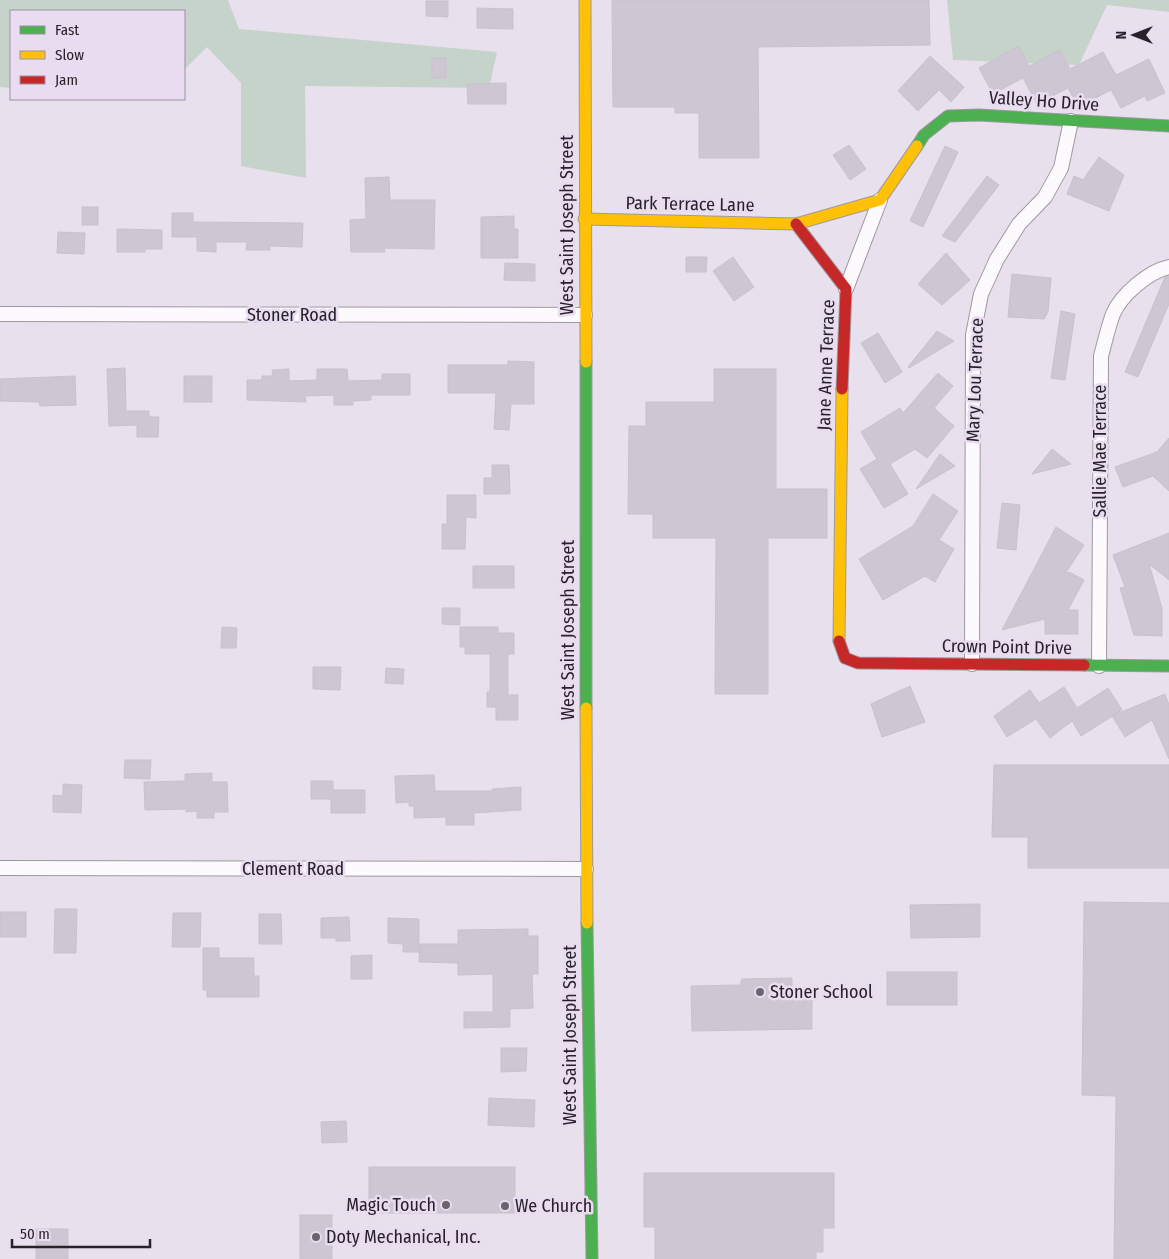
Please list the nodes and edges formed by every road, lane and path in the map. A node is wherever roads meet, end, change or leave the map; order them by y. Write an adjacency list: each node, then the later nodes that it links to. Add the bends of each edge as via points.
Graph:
1 (584, 0): 5 (street, West Saint Joseph Street)
2 (1071, 121): 3 (street, Valley Ho Drive); 4 (street, Valley Ho Drive, via 948,116 924,135); 12 (street, Mary Lou Terrace, via 1061,168 1045,197 1019,224 997,259 981,294 973,335)
3 (1169, 126)
4 (880, 200): 6 (street); 8 (street)
5 (584, 219): 6 (street, Park Terrace Lane); 10 (street, West Saint Joseph Street)
6 (796, 224): 8 (street, Jane Anne Terrace)
7 (1169, 267): 13 (street, Sallie Mae Terrace, via 1160,269 1135,286 1114,312 1101,356)
8 (846, 289): 11 (street, Jane Anne Terrace, via 842,342 839,645)
9 (0, 314): 10 (street, Stoner Road)
10 (585, 315): 16 (street, West Saint Joseph Street)
11 (845, 658): 12 (street, Crown Point Drive, via 858,663)
12 (972, 664): 13 (street, Crown Point Drive)
13 (1099, 666): 14 (street, Crown Point Drive)
14 (1169, 666)
15 (0, 868): 16 (street, Clement Road)
16 (586, 868): 17 (street, West Saint Joseph Street)
17 (592, 1259)

